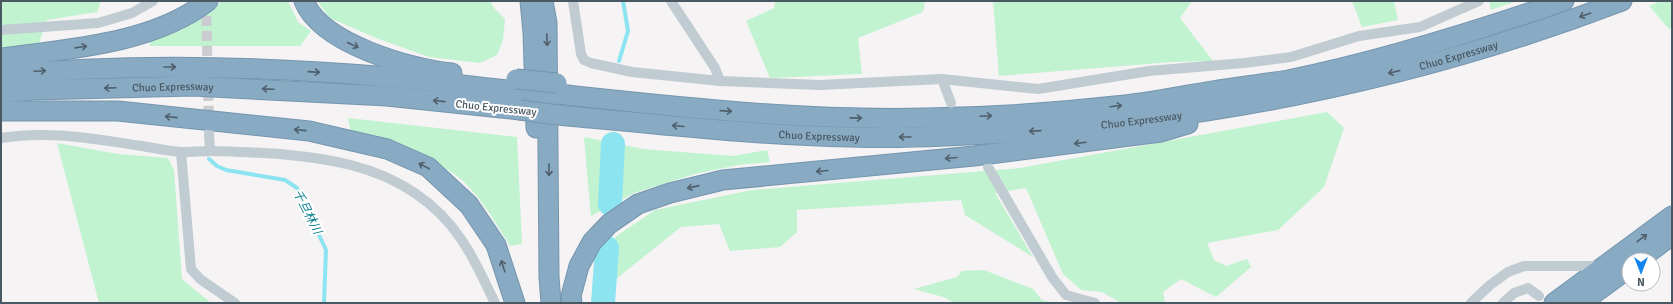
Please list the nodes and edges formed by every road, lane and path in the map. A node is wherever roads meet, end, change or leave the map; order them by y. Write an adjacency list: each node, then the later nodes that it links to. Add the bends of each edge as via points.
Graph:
1 (153, 1): 11 (street, via 132,13 98,23)
2 (208, 1): 12 (highway, one-way to 2, via 85,47 147,32 198,9)
3 (304, 1): 16 (highway, one-way to 16, via 319,22 340,38 363,49 398,61)
4 (530, 1): 38 (highway, via 533,32 537,274)
5 (543, 1): 39 (highway, one-way to 39, via 547,23)
6 (573, 1): 15 (street, via 584,60 632,72)
7 (671, 1): 15 (street, via 715,68)
8 (1479, 1): 14 (street, via 1420,27 1359,36 1291,57 1244,64 1149,71 1038,89)
9 (1564, 1): 16 (highway, Chuo Expressway, one-way to 9, via 688,108 797,116 925,118 1024,114 1117,106 1287,80 1349,66 1470,32)
10 (1622, 1): 19 (highway, Chuo Expressway, one-way to 19, via 1474,52)
11 (1, 30)
12 (1, 58)
13 (1, 74): 16 (highway, Chuo Expressway, one-way to 16, via 193,67)
14 (942, 79): 15 (street, via 820,85); 18 (street)
15 (720, 81)
16 (517, 85)
17 (1, 93): 19 (highway, Chuo Expressway, one-way to 17, bridge, via 1083,128 930,137 850,137 699,128 387,96 238,88 193,86)
18 (951, 103)
19 (1254, 105): 40 (highway, one-way to 40, via 1161,132 974,156 723,180 670,193 638,204 609,224 592,242 580,266 571,296)
20 (1, 111): 37 (highway, one-way to 20, via 496,245 469,205 428,167 387,149 309,131 118,111)
21 (209, 133): 23 (street)
22 (1, 138): 24 (street, via 23,134 65,135)
23 (210, 151): 24 (street); 36 (street, via 346,163 377,172 405,185 426,201 460,238)
24 (181, 152): 35 (street, via 191,269 200,279)
25 (988, 167): 41 (street, via 1052,277 1066,295)
26 (1672, 216): 31 (highway, one-way to 26)
27 (1672, 236): 29 (highway)
28 (1672, 240): 30 (highway)
29 (1650, 252)
30 (1660, 252)
31 (1604, 266): 34 (highway); 42 (street, via 1524,266 1508,272)
32 (1621, 274): 44 (highway)
33 (1621, 287): 45 (highway)
34 (1546, 300): 43 (street, via 1528,288 1514,292)
35 (234, 303)
36 (495, 303)
37 (516, 303)
38 (540, 303)
39 (551, 303)
40 (572, 303)
41 (1095, 303)
42 (1471, 303)
43 (1503, 303)
44 (1582, 303)
45 (1598, 303)

